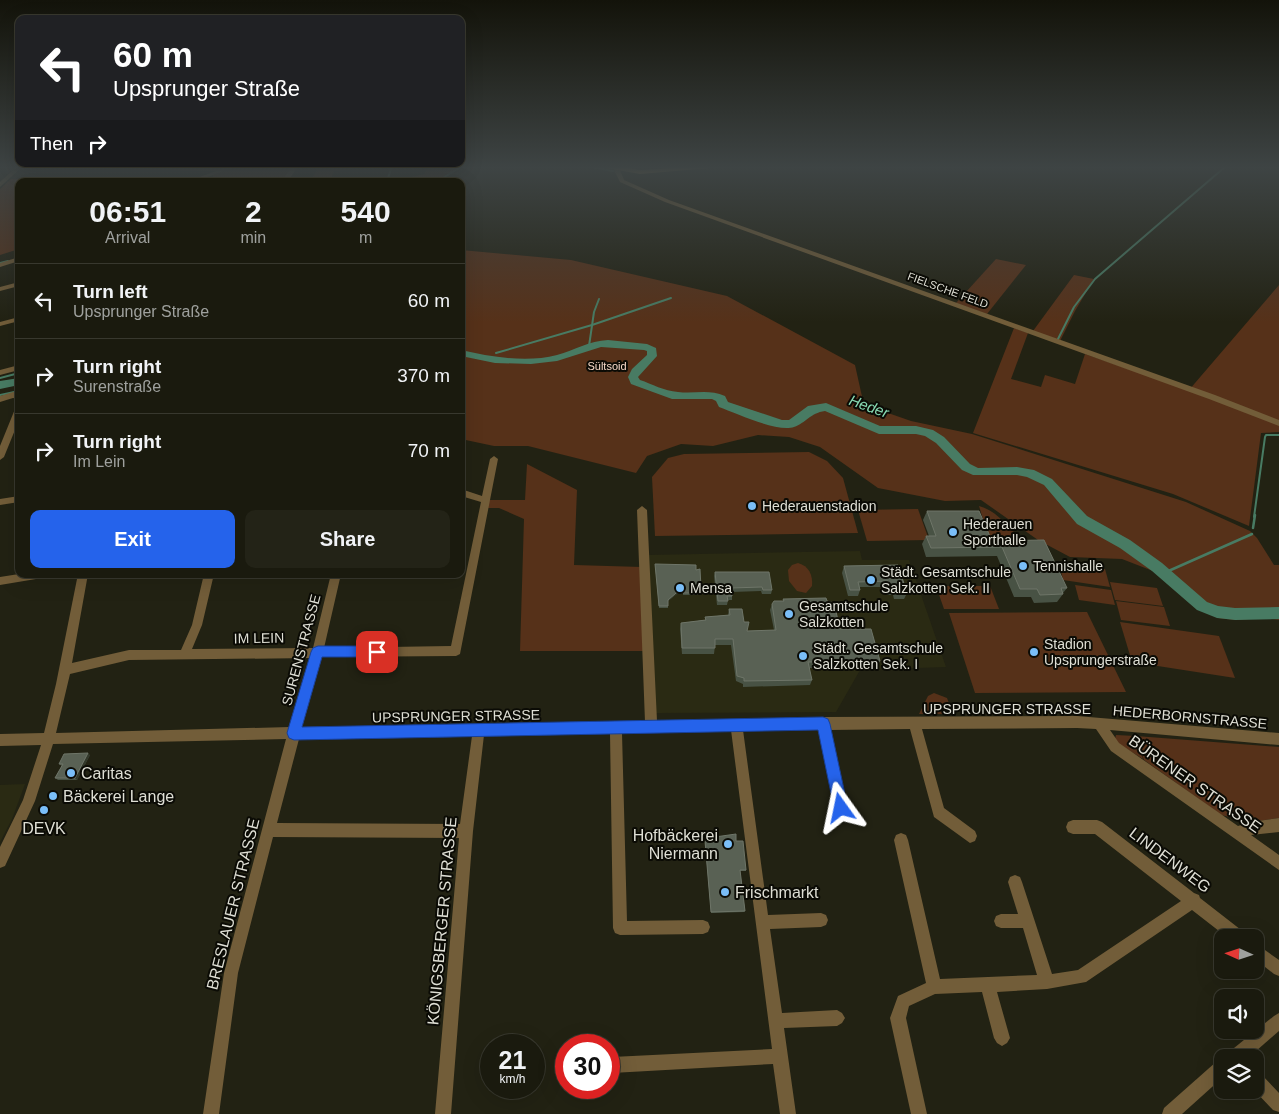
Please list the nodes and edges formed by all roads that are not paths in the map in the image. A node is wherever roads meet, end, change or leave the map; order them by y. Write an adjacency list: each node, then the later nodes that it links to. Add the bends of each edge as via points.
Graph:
1 (714, 218): 15 (street, FIELSCHE FELD)
2 (15, 254): 3 (street)
3 (0, 259)
4 (15, 260): 5 (street)
5 (0, 265)
6 (15, 285): 7 (street)
7 (0, 289)
8 (15, 320): 9 (street)
9 (0, 324)
10 (15, 368): 11 (street)
11 (0, 373)
12 (15, 395): 13 (street)
13 (0, 399)
14 (15, 419): 16 (street)
15 (1279, 423)
16 (0, 457)
17 (494, 459): 20 (street)
18 (465, 493): 20 (street)
19 (15, 500): 21 (street)
20 (485, 500): 28 (street, IM LEIN, via 456,651)
21 (0, 502)
22 (642, 510): 36 (street)
23 (18, 578): 27 (street)
24 (83, 578): 30 (street)
25 (208, 578): 29 (street, via 197,624)
26 (335, 578): 28 (street, SURENSTRASSE)
27 (0, 581)
28 (318, 652): 29 (street, IM LEIN); 38 (street, SURENSTRASSE)
29 (184, 655): 30 (street, IM LEIN, via 129,655)
30 (65, 670): 39 (street)
31 (736, 724): 32 (street, UPSPRUNGER STRASSE); 36 (street, UPSPRUNGER STRASSE); 57 (street)
32 (823, 724): 33 (street, UPSPRUNGER STRASSE); 42 (street)
33 (914, 724): 34 (street, UPSPRUNGER STRASSE); 48 (street, UPSPRUNGER STRASSE, via 939,812)
34 (1099, 724): 40 (street, HEDERBORNSTRASSE); 47 (street, BÜRENER STRASSE, via 1115,747)
35 (616, 728): 36 (street, UPSPRUNGER STRASSE); 37 (street, UPSPRUNGER STRASSE); 58 (street, via 620,928)
36 (651, 728)
37 (479, 730): 38 (street, UPSPRUNGER STRASSE); 46 (street, KÖNIGSBERGER STRASSE)
38 (294, 733): 39 (street, UPSPRUNGER STRASSE); 45 (street, BRESLAUER STRASSE)
39 (49, 738): 41 (street, UPSPRUNGER STRASSE); 50 (street, via 21,820)
40 (1279, 739)
41 (0, 740)
42 (841, 808)
43 (1279, 825): 47 (street)
44 (1073, 827): 53 (street, LINDENWEG, via 1097,827)
45 (269, 830): 46 (street); 75 (street, BRESLAUER STRASSE, via 231,973)
46 (466, 831): 76 (street, KÖNIGSBERGER STRASSE)
47 (1238, 834): 51 (street, BÜRENER STRASSE)
48 (970, 836)
49 (901, 840): 64 (street)
50 (0, 861)
51 (1279, 863)
52 (1015, 882): 56 (street)
53 (1194, 900): 59 (street, LINDENWEG); 62 (street, via 1080,977)
54 (820, 920): 57 (street)
55 (1001, 921): 56 (street)
56 (1027, 921): 62 (street)
57 (762, 922): 66 (street)
58 (703, 927)
59 (1229, 929)
60 (1264, 957): 61 (street)
61 (1279, 969)
62 (1046, 982): 63 (street)
63 (988, 986): 64 (street); 68 (street)
64 (934, 987): 78 (street, via 903,1001 898,1018)
65 (837, 1018): 66 (street)
66 (775, 1021): 70 (street)
67 (1279, 1021): 69 (street)
68 (1002, 1038)
69 (1246, 1049)
70 (780, 1056): 71 (street); 77 (street)
71 (620, 1065)
72 (1214, 1075): 79 (street)
73 (1264, 1089): 74 (street)
74 (1279, 1104)
75 (211, 1114)
76 (443, 1114)
77 (788, 1114)
78 (919, 1114)
79 (1170, 1114)

